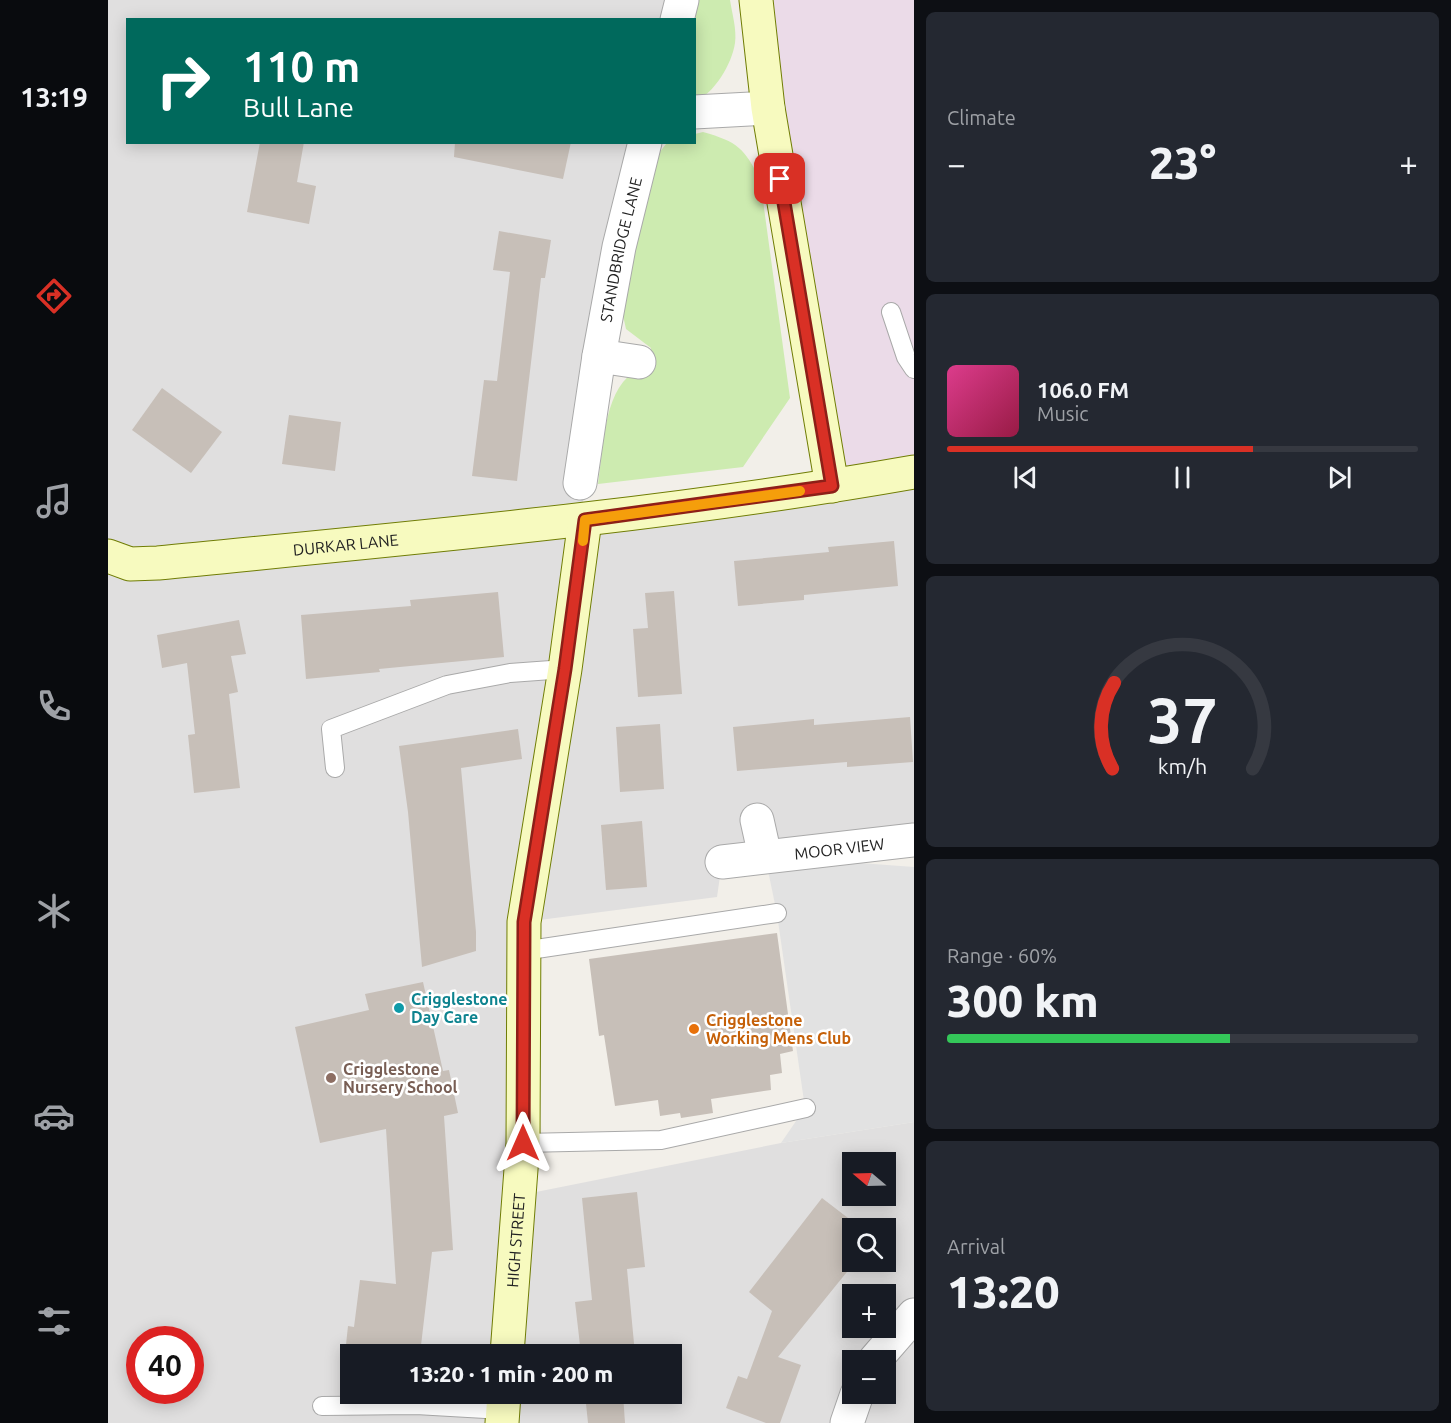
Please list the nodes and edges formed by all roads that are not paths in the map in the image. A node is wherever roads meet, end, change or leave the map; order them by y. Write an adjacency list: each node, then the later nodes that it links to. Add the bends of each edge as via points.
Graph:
1 (682, 0): 3 (street)
2 (756, 0): 4 (street)
3 (678, 18)
4 (768, 108): 5 (street); 13 (street)
5 (696, 112)
6 (645, 144): 8 (street, STANDBRIDGE LANE, via 619,247)
7 (891, 312): 10 (lane)
8 (599, 356): 9 (street); 12 (street, STANDBRIDGE LANE)
9 (639, 362)
10 (914, 369)
11 (914, 472): 13 (street, DURKAR LANE)
12 (580, 483)
13 (832, 486): 14 (street, DURKAR LANE)
14 (585, 520): 15 (street, DURKAR LANE, via 158,563 130,564); 16 (street, HIGH STREET)
15 (108, 556)
16 (565, 669): 17 (lane, via 510,673 447,686 331,729); 23 (street, HIGH STREET)
17 (334, 768)
18 (757, 820): 20 (street)
19 (914, 840): 20 (street, MOOR VIEW)
20 (765, 856): 21 (street, MOOR VIEW)
21 (722, 862)
22 (777, 914): 23 (lane)
23 (522, 951): 25 (street, HIGH STREET)
24 (806, 1108): 25 (lane, via 661,1140)
25 (523, 1143): 27 (street, HIGH STREET)
26 (914, 1315): 28 (street)
27 (508, 1344)
28 (884, 1350)
29 (853, 1404): 32 (street)
30 (322, 1406): 31 (lane)
31 (503, 1409)
32 (846, 1423)

